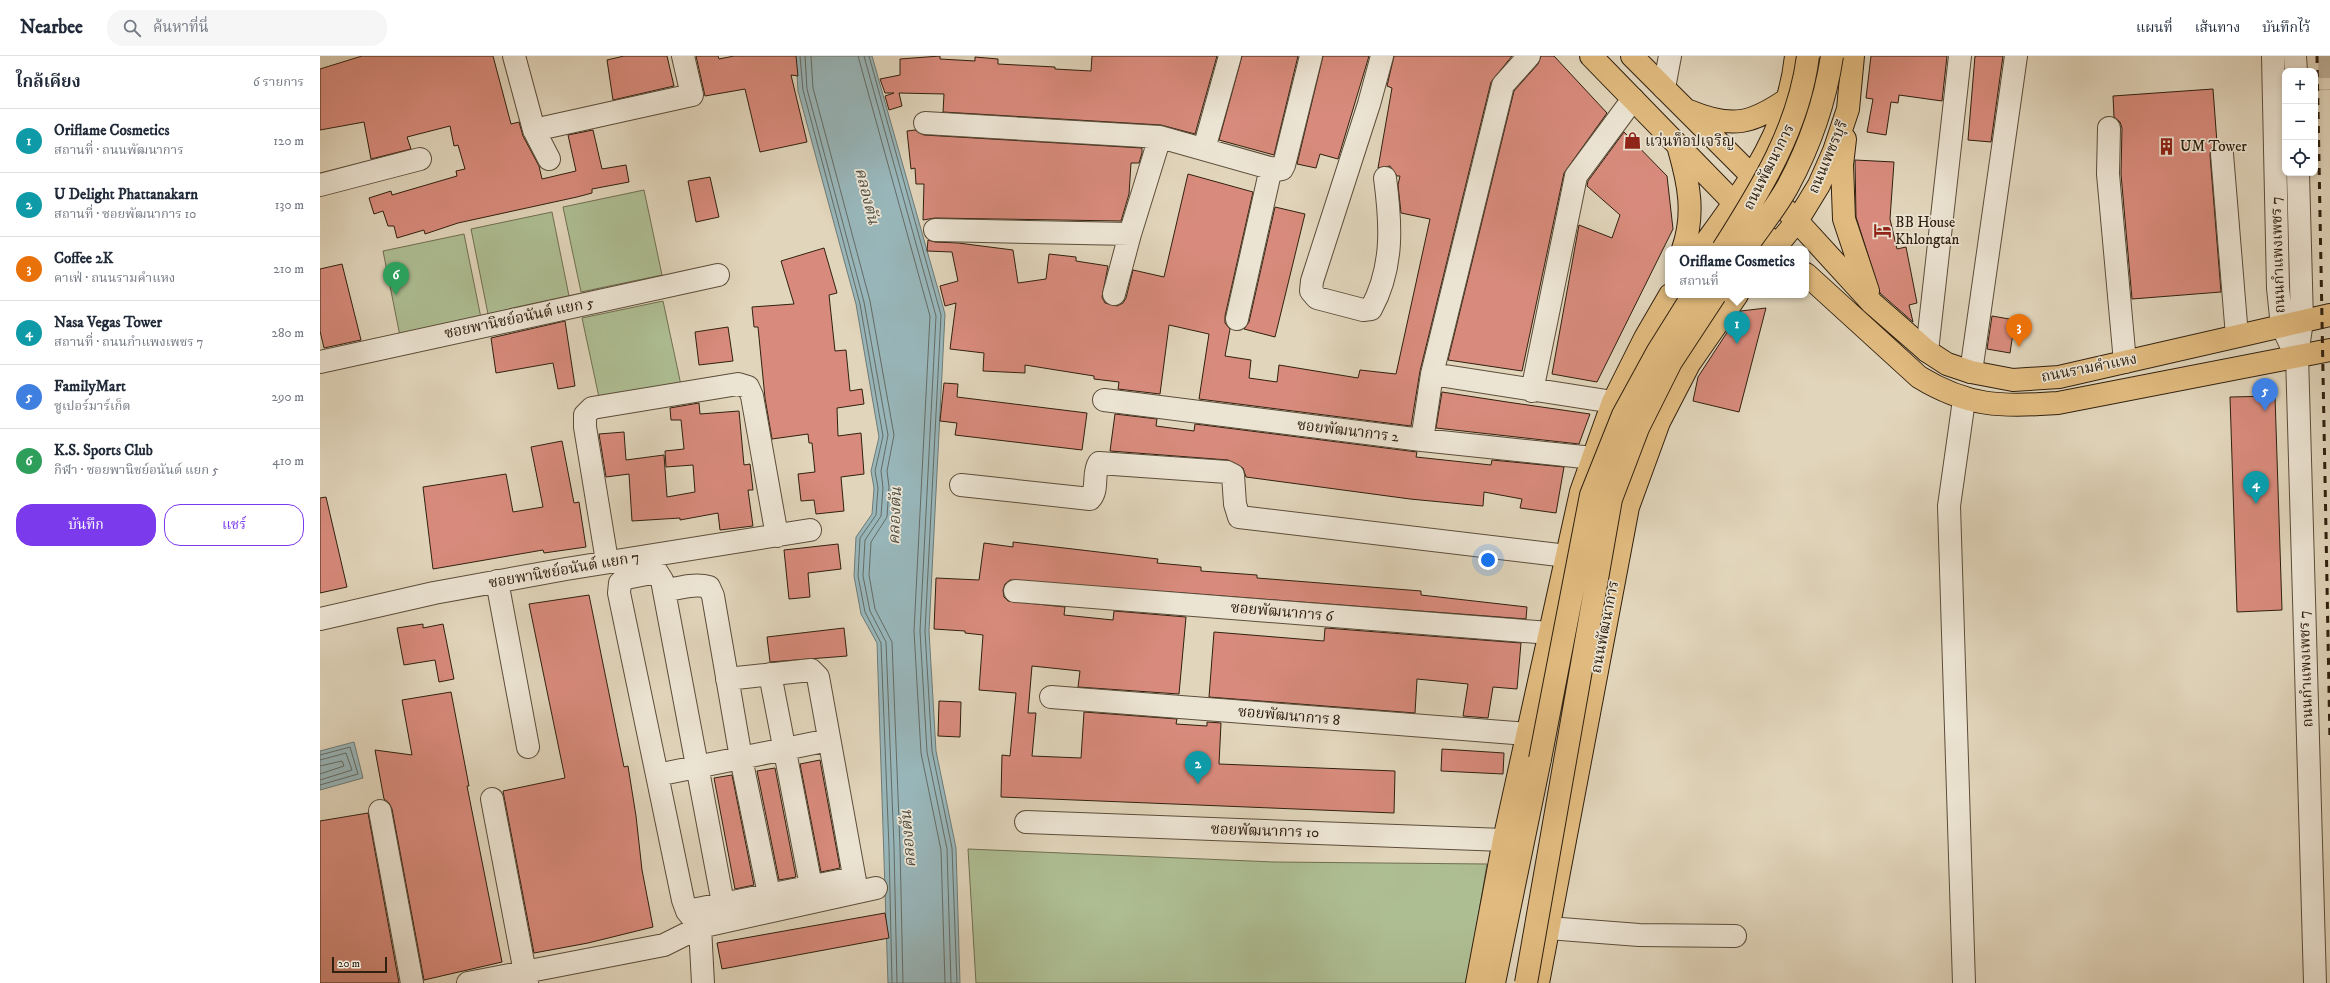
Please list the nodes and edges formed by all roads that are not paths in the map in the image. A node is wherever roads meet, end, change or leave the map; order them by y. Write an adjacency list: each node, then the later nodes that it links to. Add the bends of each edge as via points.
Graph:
1 (514, 56): 26 (street)
2 (683, 56): 26 (street, via 692,95)
3 (1230, 56): 29 (street)
4 (1311, 56): 33 (street)
5 (1382, 56): 36 (street, via 1312,281 1311,290 1317,298 1363,310 1371,309 1386,264 1389,246 1391,222)
6 (1529, 56): 68 (street, via 1503,85)
7 (1591, 56): 21 (main road)
8 (1632, 56): 19 (main road, ถนนรามคำแหง)
9 (1670, 56): 19 (street)
10 (1796, 56): 20 (main road)
11 (1808, 56): 44 (main road, ถนนพัฒนาการ, bridge, via 1796,112 1782,149)
12 (1832, 56): 45 (main road, ถนนพัฒนาการ, bridge, via 1818,120 1804,154 1788,187)
13 (1853, 56): 22 (main road, ถนนเพชรบุรี)
14 (1960, 56): 63 (street)
15 (2016, 56): 67 (street)
16 (2273, 56): 60 (street, ถนนกำแพงเพชร 7, via 2278,288)
17 (2295, 56): 18 (street)
18 (2296, 68)
19 (1664, 88): 23 (main road, ถนนรามคำแหง)
20 (1789, 98): 23 (main road, via 1765,115 1743,122 1709,120); 35 (main road, via 1778,130)
21 (1633, 99): 28 (main road); 69 (street, via 1576,176)
22 (1848, 109): 39 (main road, ถนนเพชรบุรี, via 1819,185); 56 (main road, via 1842,165 1844,219)
23 (1685, 110): 35 (main road, ถนนรามคำแหง)
24 (925, 123): 27 (street)
25 (2110, 128): 66 (street, via 2108,174)
26 (534, 130): 32 (street)
27 (1160, 137): 29 (street); 41 (street)
28 (1678, 146): 38 (main road); 42 (main road, via 1691,201 1690,224)
29 (1204, 149): 33 (street)
30 (2222, 154): 61 (street)
31 (420, 159): 37 (street)
32 (549, 159)
33 (1276, 168): 58 (street)
34 (2298, 176): 60 (street, ถนนกำแพงเพชร 7)
35 (1752, 177): 38 (main road); 39 (main road, ถนนรามคำแหง)
36 (1385, 178)
37 (320, 185)
38 (1734, 203): 43 (main road, ถนนพัฒนาการ); 46 (main road)
39 (1797, 221): 47 (main road, ถนนเพชรบุรี); 56 (main road, ถนนรามคำแหง)
40 (935, 230): 41 (street)
41 (1130, 234): 50 (street)
42 (1684, 246)
43 (1703, 246)
44 (1725, 246)
45 (1747, 246)
46 (1774, 246)
47 (1778, 246)
48 (718, 275): 65 (street, ซอยพานิชย์อนันต์ แยก 5)
49 (1809, 277): 59 (main road, ถนนรามคำแหง)
50 (1114, 294)
51 (1809, 294): 59 (main road)
52 (1691, 298): 112 (main road, bridge, via 1623,415 1591,495)
53 (1730, 298): 113 (main road, ถนนพัฒนาการ, bridge, via 1664,375 1638,428 1611,499)
54 (1731, 298): 75 (main road, ถนนพัฒนาการ, via 1689,364 1659,422)
55 (1667, 299): 72 (main road)
56 (1872, 303): 63 (main road, ถนนรามคำแหง)
57 (2330, 315): 60 (main road, ถนนรามคำแหง)
58 (1237, 319)
59 (1857, 320): 71 (main road, ถนนรามคำแหง, via 1919,377)
60 (2292, 324): 61 (main road, ถนนรามคำแหง); 64 (street, ถนนกำแพงเพชร 7)
61 (2237, 336): 66 (main road, ถนนรามคำแหง)
62 (2330, 350): 64 (main road, ถนนรามคำแหง)
63 (1928, 351): 67 (main road, ถนนรามคำแหง, via 1947,364)
64 (2297, 355): 71 (main road, ถนนรามคำแหง, via 2058,403 2014,406); 116 (street, ถนนกำแพงเพชร 7)
65 (320, 362)
66 (2125, 362): 67 (main road, ถนนรามคำแหง, via 2059,377 2013,380)
67 (1971, 372)
68 (1432, 374): 69 (street); 73 (street)
69 (1532, 391): 72 (street)
70 (1104, 400): 73 (street, ซอยพัฒนาการ 2)
71 (1964, 400): 115 (street, via 1949,506)
72 (1613, 402): 74 (main road)
73 (1422, 440): 74 (street, ซอยพัฒนาการ 2)
74 (1592, 461): 75 (main road, via 1622,465); 79 (main road, via 1581,492)
75 (1638, 479): 105 (main road, ถนนพัฒนาการ, via 1628,507)
76 (961, 485): 79 (street, via 1090,499 1094,494 1096,469 1099,463 1227,472 1233,475 1235,504 1239,517)
77 (810, 530): 78 (street, ซอยพานิชย์อนันต์ แยก 7)
78 (776, 536): 80 (street, ซอยพานิชย์อนันต์ แยก 7); 80 (street, via 752,396 748,387 738,384 592,408 585,415)
79 (1567, 556): 85 (main road)
80 (607, 561): 81 (street, ซอยพานิชย์อนันต์ แยก 7)
81 (497, 581): 84 (street, ซอยพานิชย์อนันต์ แยก 7); 91 (street)
82 (664, 591): 87 (street, via 700,585 709,587 713,596); 94 (street); 95 (street, via 662,580 656,572 626,578 620,583 619,593)
83 (1015, 591): 85 (street, ซอยพัฒนาการ 6)
84 (320, 619)
85 (1550, 633): 89 (main road)
86 (770, 674): 87 (street); 90 (street, via 810,670 815,672); 92 (street)
87 (727, 679): 93 (street)
88 (1050, 697): 89 (street, ซอยพัฒนาการ 8)
89 (1528, 734): 99 (main road)
90 (829, 740): 92 (street); 101 (street)
91 (528, 747)
92 (785, 749): 93 (street); 100 (street)
93 (741, 758): 94 (street); 102 (street)
94 (696, 767): 95 (street); 103 (street)
95 (657, 775): 104 (street, via 683,900)
96 (492, 799): 107 (street)
97 (380, 811): 108 (street)
98 (1026, 822): 99 (street, ซอยพัฒนาการ 10)
99 (1504, 840): 111 (main road)
100 (811, 886): 101 (street); 102 (street)
101 (862, 886): 104 (street)
102 (769, 894): 103 (street)
103 (723, 903): 104 (street)
104 (694, 919): 107 (street, via 664,945); 110 (street)
105 (1548, 928): 106 (street, via 1639,935); 114 (main road, ถนนพัฒนาการ)
106 (1735, 936)
107 (526, 977): 109 (street)
108 (412, 983)
109 (468, 983)
110 (703, 983)
111 (1477, 983)
112 (1494, 983)
113 (1526, 983)
114 (1538, 983)
115 (1964, 983)
116 (2315, 983)

